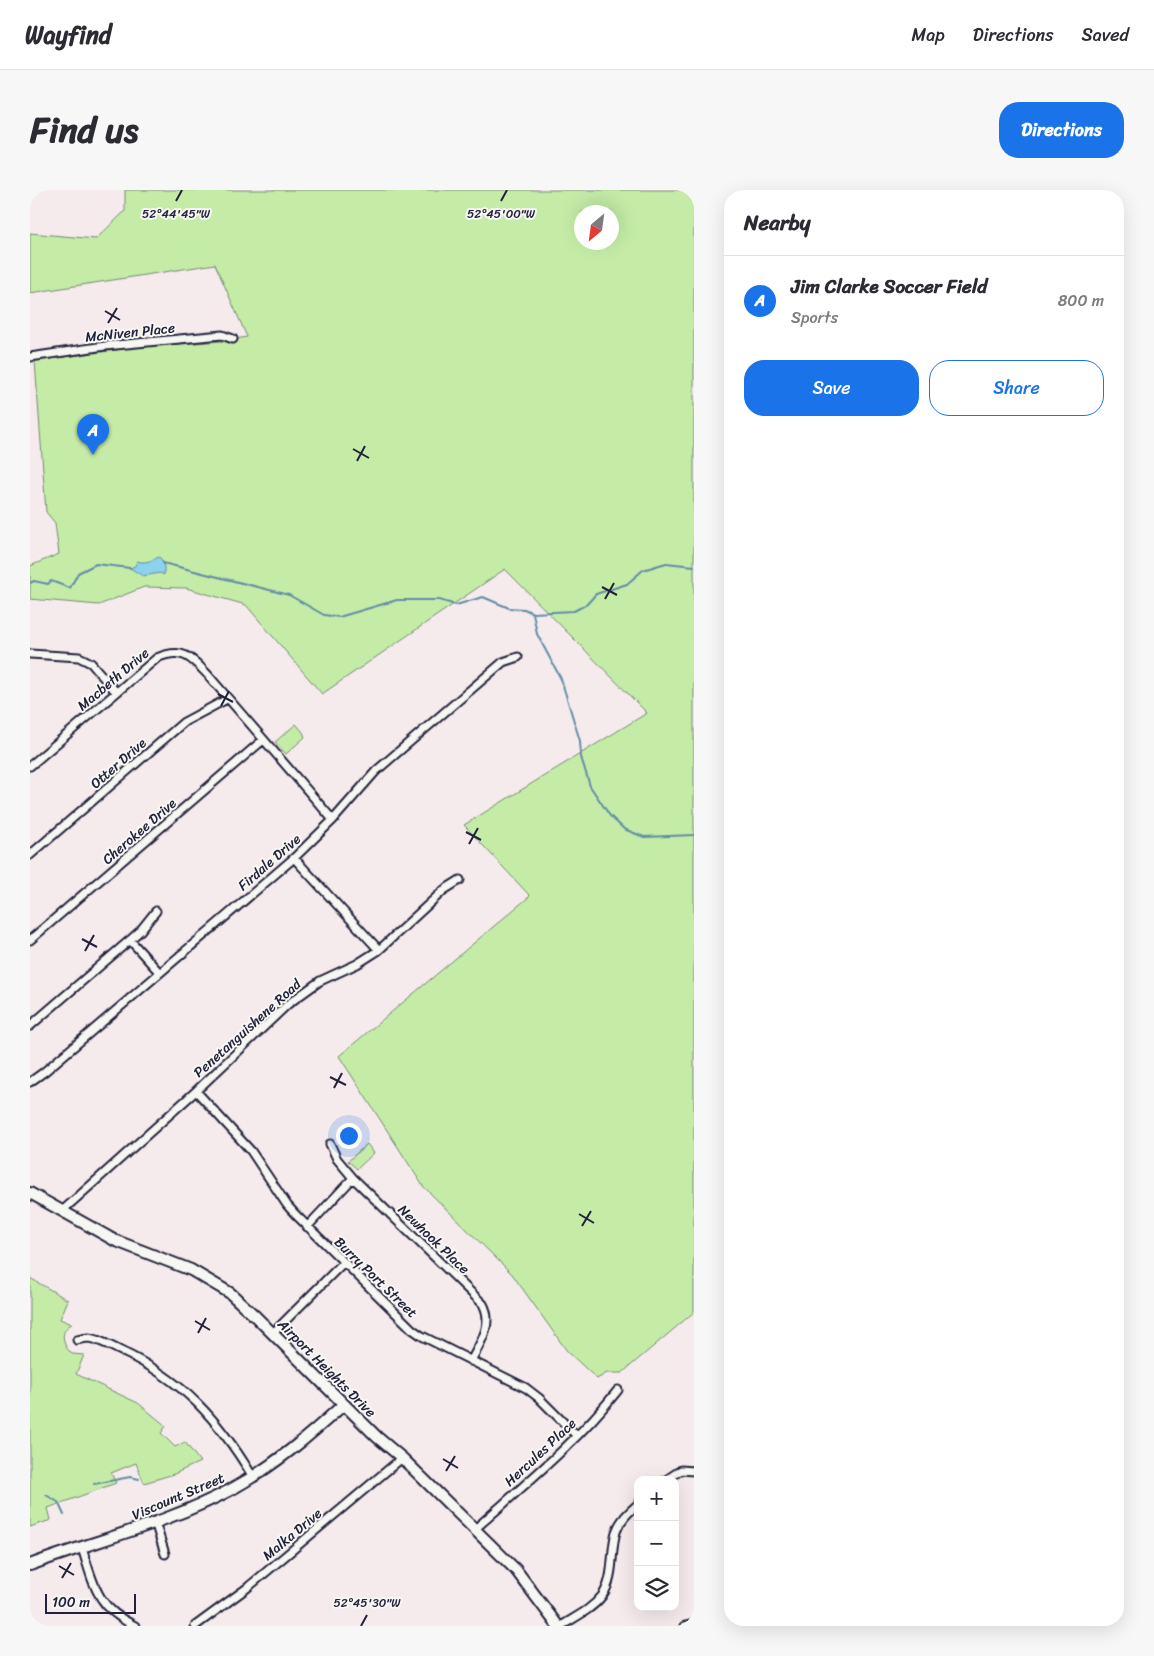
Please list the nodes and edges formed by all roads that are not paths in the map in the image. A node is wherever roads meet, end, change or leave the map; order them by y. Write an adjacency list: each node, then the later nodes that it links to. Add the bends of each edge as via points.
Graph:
1 (233, 339): 2 (street, McNiven Place, via 222,335)
2 (30, 357)
3 (30, 654): 5 (street, via 86,659)
4 (518, 657): 9 (street, Firdale Drive, via 503,662 383,766)
5 (116, 692): 6 (street, Macbeth Drive, via 156,658 174,653 191,657); 8 (street, Macbeth Drive)
6 (227, 699): 7 (street, Macbeth Drive); 10 (street, Otter Drive, via 184,722)
7 (263, 740): 9 (street, Macbeth Drive); 14 (street, Cherokee Drive)
8 (30, 766)
9 (333, 820): 11 (street, Firdale Drive)
10 (30, 855)
11 (294, 858): 16 (street); 17 (street, Firdale Drive)
12 (460, 880): 16 (street, Penetanguishene Road, via 444,890)
13 (156, 911): 15 (street)
14 (30, 940)
15 (130, 940): 17 (street); 18 (street)
16 (379, 950): 20 (street, Penetanguishene Road, via 304,992)
17 (159, 972): 19 (street, Firdale Drive)
18 (30, 1026)
19 (30, 1082)
20 (196, 1091): 24 (street, Penetanguishene Road); 25 (street, Burry Port Street, via 251,1151 287,1205)
21 (330, 1144): 22 (street, Newhook Place, via 337,1159)
22 (353, 1178): 25 (street); 29 (street, Newhook Place, via 483,1304 487,1326)
23 (30, 1193): 24 (street, Airport Heights Drive)
24 (62, 1211): 27 (street, Airport Heights Drive, via 114,1240 204,1277 230,1293)
25 (307, 1227): 26 (street, Burry Port Street)
26 (344, 1262): 27 (street); 29 (street, Burry Port Street, via 416,1332)
27 (273, 1333): 31 (street, Airport Heights Drive)
28 (77, 1340): 36 (street, via 89,1338 114,1348 170,1379 216,1422)
29 (471, 1361): 32 (street, Burry Port Street, via 530,1391)
30 (618, 1390): 32 (street, Hercules Place)
31 (344, 1404): 33 (street, Airport Heights Drive); 36 (street, Viscount Street, via 288,1453)
32 (577, 1436): 39 (street, Hercules Place)
33 (402, 1458): 39 (street, Airport Heights Drive); 47 (street, Malka Drive, via 247,1588)
34 (694, 1471): 35 (street, via 681,1470)
35 (672, 1476)
36 (253, 1477): 38 (street, Viscount Street, via 207,1502)
37 (634, 1508): 48 (street, via 616,1532 603,1595)
38 (155, 1522): 40 (street, Viscount Street); 41 (street)
39 (475, 1529): 48 (street, Airport Heights Drive, via 522,1576)
40 (82, 1548): 42 (street, Viscount Street); 46 (street, via 92,1582 102,1600 113,1613)
41 (165, 1554)
42 (30, 1565)
43 (30, 1620): 45 (street)
44 (694, 1624): 49 (street)
45 (32, 1626)
46 (135, 1626)
47 (195, 1626)
48 (559, 1626)
49 (685, 1626)

